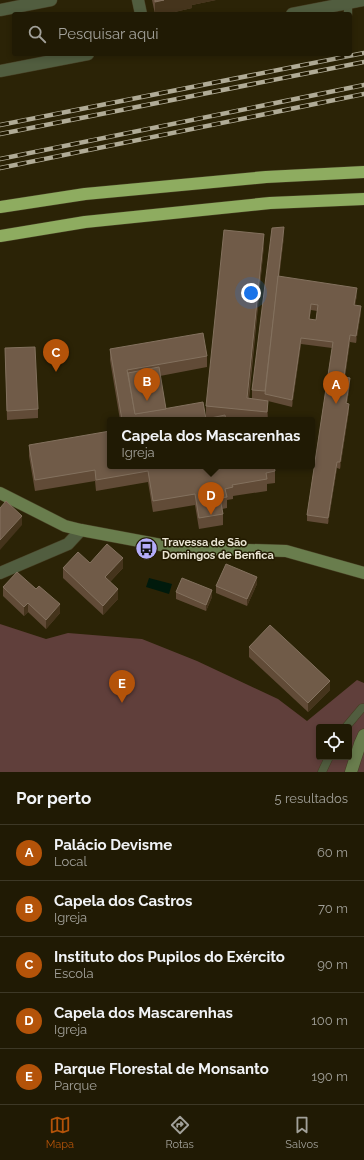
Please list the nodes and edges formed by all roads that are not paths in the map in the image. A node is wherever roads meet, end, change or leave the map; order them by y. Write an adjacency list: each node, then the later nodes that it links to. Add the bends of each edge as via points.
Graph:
1 (51, 0): 5 (street)
2 (138, 0): 6 (street)
3 (362, 0): 4 (street)
4 (348, 6): 7 (street)
5 (0, 10)
6 (141, 12)
7 (306, 12)
8 (78, 56): 9 (street)
9 (0, 71)
10 (364, 172): 12 (highway, via 85,194)
11 (364, 199): 13 (highway, via 270,203 100,220)
12 (0, 207)
13 (0, 236)
14 (0, 493): 15 (street, via 65,526)
15 (81, 530): 16 (street, via 68,544); 17 (street, via 177,548 286,551)
16 (0, 573)
17 (364, 573)
18 (364, 708): 19 (lane)
19 (349, 724)
20 (364, 735): 23 (street)
21 (328, 760): 22 (lane)
22 (322, 772)
23 (351, 772)

